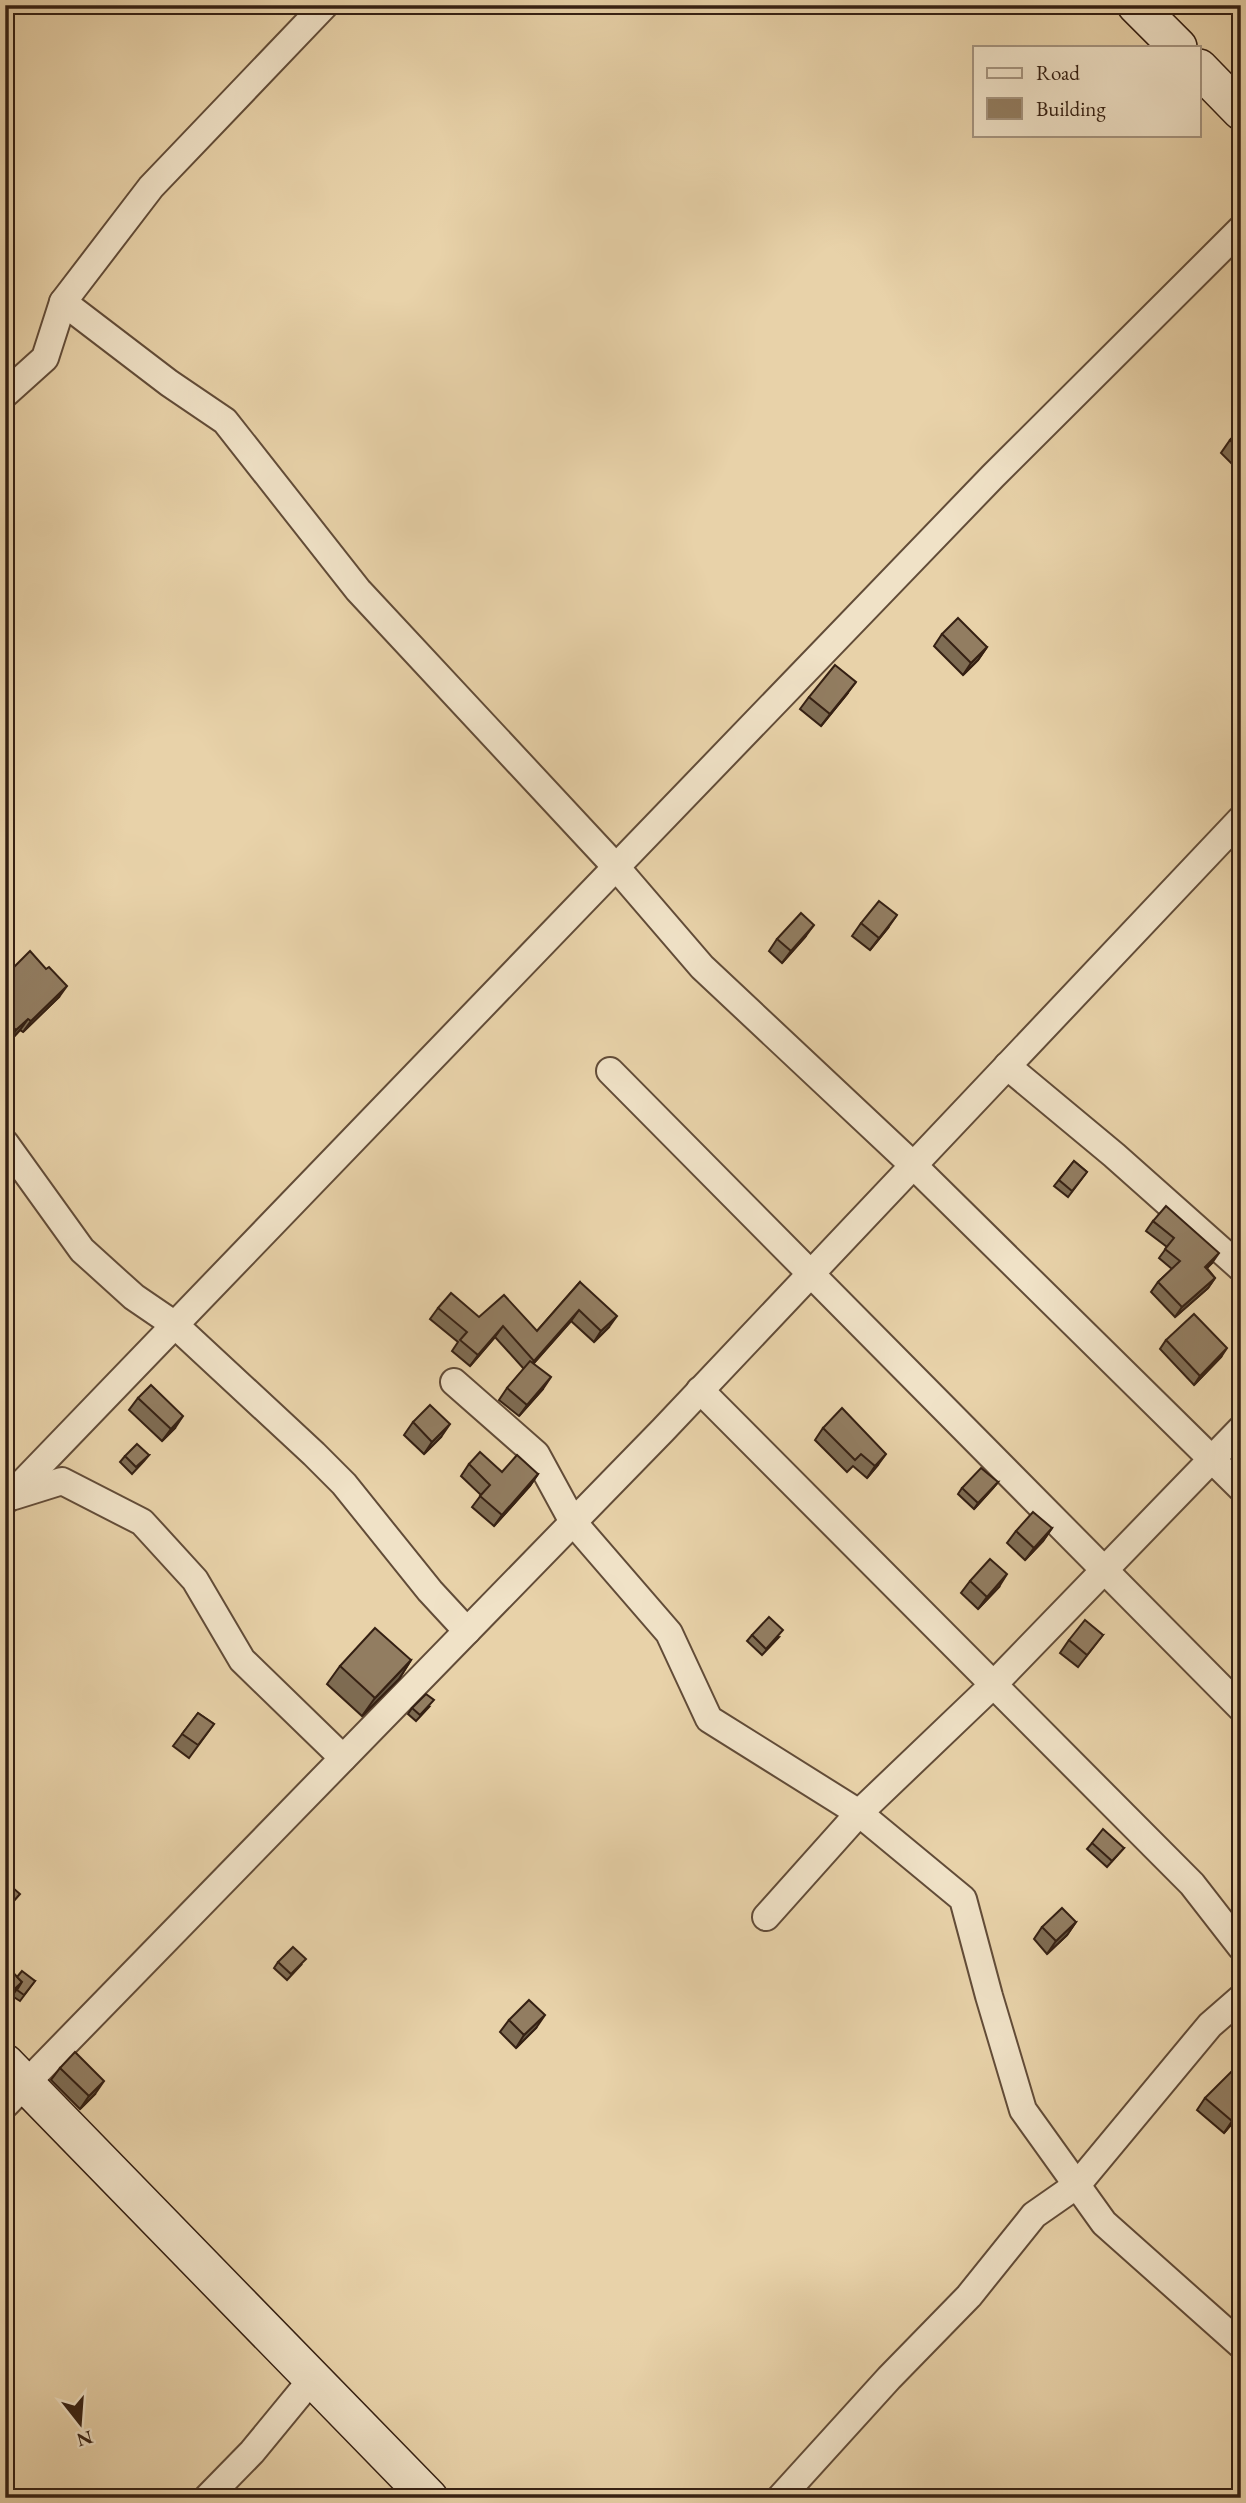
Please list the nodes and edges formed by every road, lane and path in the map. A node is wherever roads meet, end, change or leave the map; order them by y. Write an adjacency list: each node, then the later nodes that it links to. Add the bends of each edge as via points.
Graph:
1 (325, 5): 7 (street, via 151,187)
2 (1136, 5): 3 (street)
3 (1177, 46)
4 (1200, 69): 5 (street)
5 (1241, 111)
6 (1241, 229): 10 (street, via 993,476)
7 (63, 302): 8 (street, via 45,358); 10 (street, via 225,421 358,590)
8 (5, 394)
9 (1241, 819): 11 (street)
10 (616, 867): 14 (street, via 702,967); 17 (street)
11 (1007, 1066): 14 (street); 15 (street)
12 (610, 1071): 16 (street)
13 (5, 1143): 17 (street, via 82,1250 134,1297)
14 (914, 1165): 16 (street); 21 (street)
15 (1241, 1269)
16 (810, 1274): 19 (street); 25 (street)
17 (175, 1325): 23 (street); 26 (street, via 344,1484)
18 (454, 1382): 24 (street, via 536,1454)
19 (700, 1390): 24 (street); 27 (street)
20 (1241, 1429): 21 (street)
21 (1212, 1460): 22 (street); 25 (street)
22 (1241, 1488)
23 (6, 1500): 29 (street, via 62,1480 142,1522 195,1580 242,1660)
24 (573, 1522): 26 (street); 30 (street, via 669,1633 709,1720)
25 (1105, 1571): 27 (street); 28 (street)
26 (467, 1631): 29 (street)
27 (993, 1684): 30 (street); 32 (street, via 1192,1884)
28 (1241, 1708)
29 (343, 1758): 34 (street)
30 (859, 1813): 31 (street); 35 (street, via 963,1899 1023,2110)
31 (766, 1917)
32 (1241, 1947)
33 (1241, 1998): 35 (street, via 1210,2025)
34 (12, 2084): 37 (street)
35 (1077, 2185): 36 (street, via 1104,2223); 40 (street, via 1034,2215 969,2296)
36 (1241, 2345)
37 (312, 2379): 38 (street); 39 (street)
38 (207, 2498)
39 (429, 2498)
40 (780, 2498)

